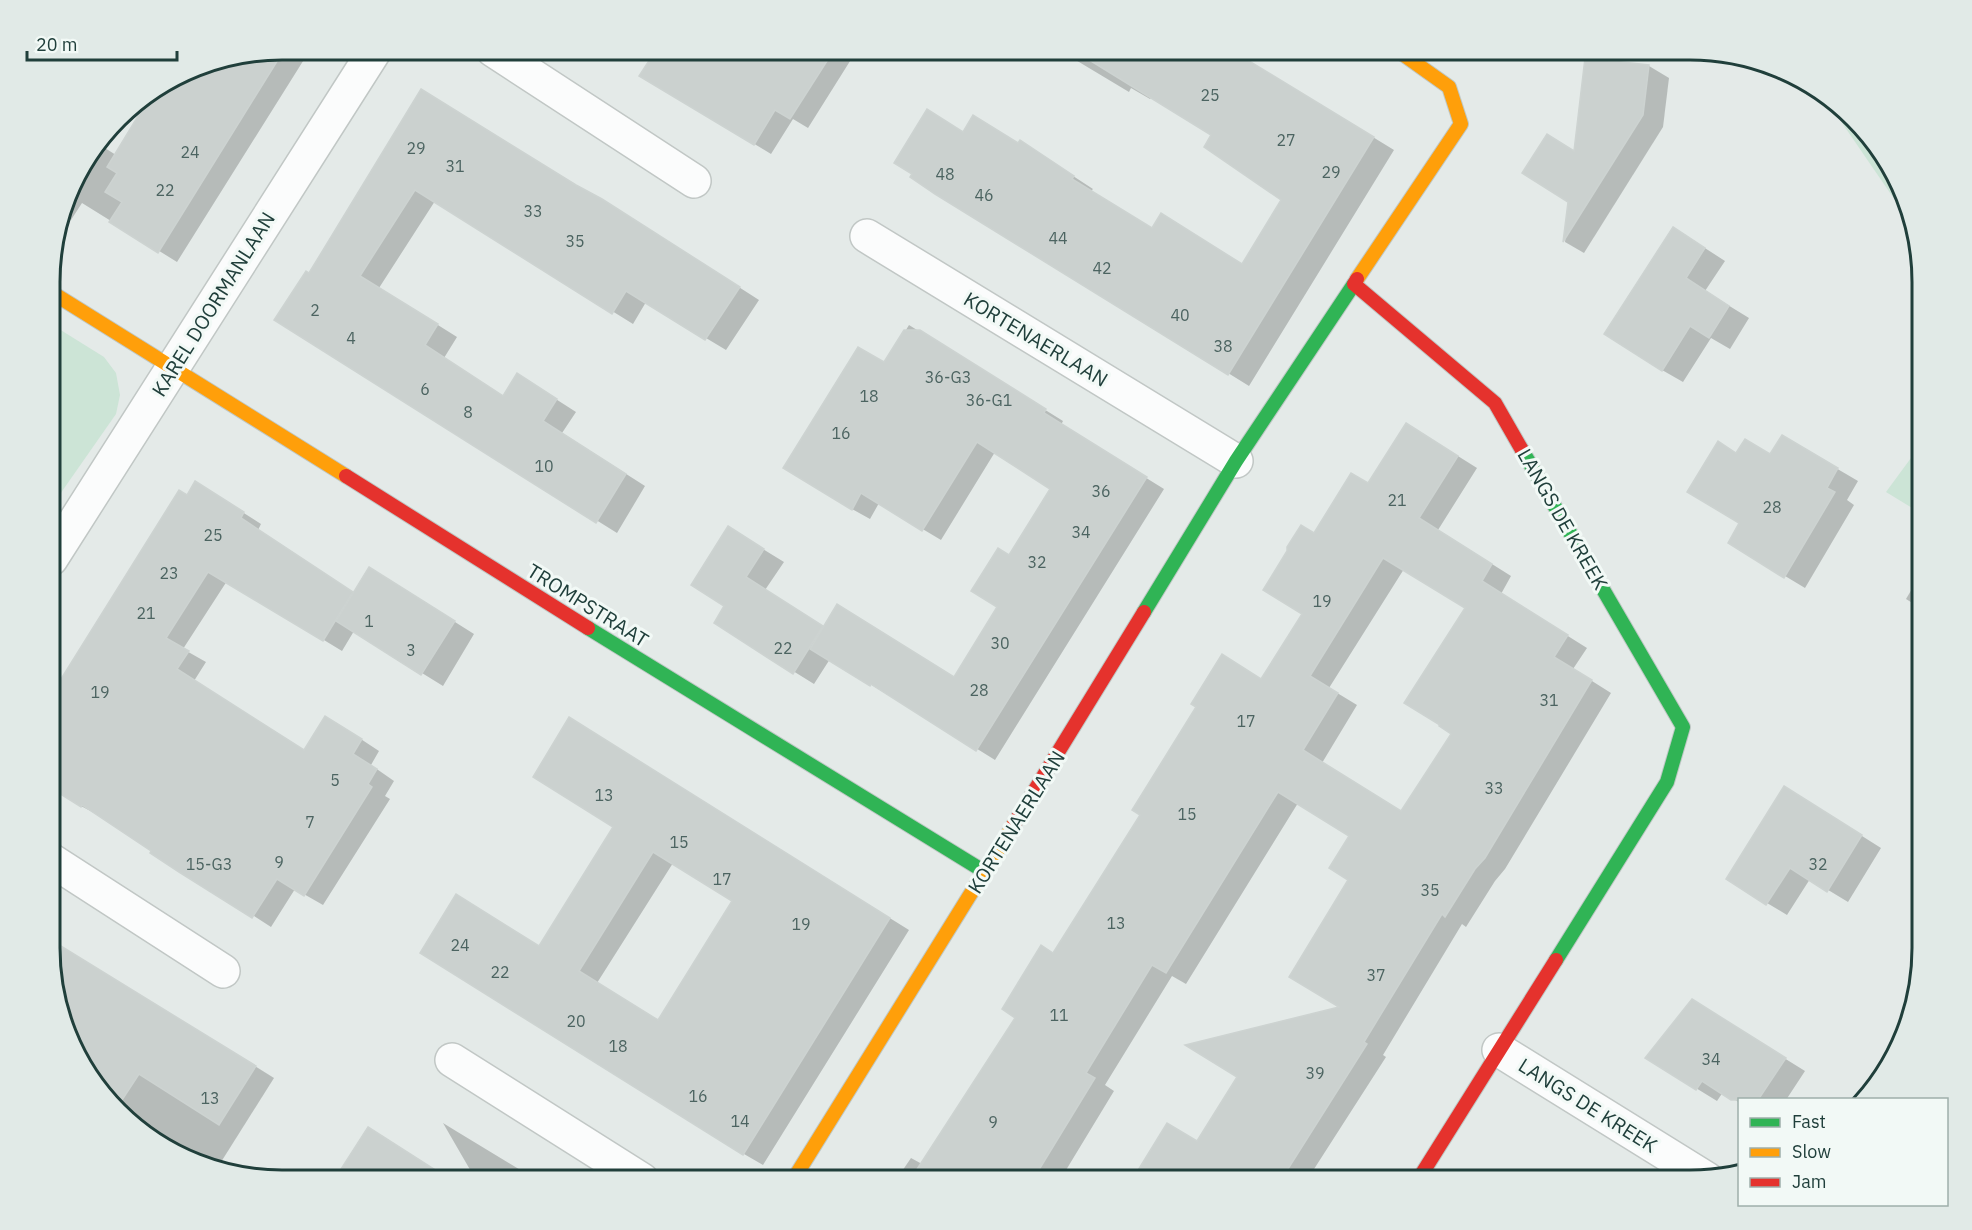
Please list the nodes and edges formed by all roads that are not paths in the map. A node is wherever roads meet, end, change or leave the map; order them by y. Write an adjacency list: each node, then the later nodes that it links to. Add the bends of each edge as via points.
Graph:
1 (369, 60): 8 (street, KAREL DOORMANLAAN)
2 (508, 60): 4 (street)
3 (1411, 60): 6 (street, via 1449,87 1461,124)
4 (694, 181)
5 (867, 236): 9 (street, KORTENAERLAAN)
6 (1354, 284): 9 (street, KORTENAERLAAN); 14 (street, LANGS DE KREEK, via 1496,403 1683,727 1667,782)
7 (60, 298): 8 (street, TROMPSTRAAT)
8 (172, 369): 10 (street, KAREL DOORMANLAAN); 12 (street, TROMPSTRAAT)
9 (1236, 461): 12 (street, KORTENAERLAAN)
10 (60, 545)
11 (60, 866): 13 (street)
12 (985, 872): 17 (street, KORTENAERLAAN)
13 (223, 971)
14 (1499, 1050): 18 (street, LANGS DE KREEK); 19 (street, LANGS DE KREEK)
15 (452, 1060): 16 (street)
16 (626, 1170)
17 (799, 1170)
18 (1424, 1170)
19 (1692, 1170)

